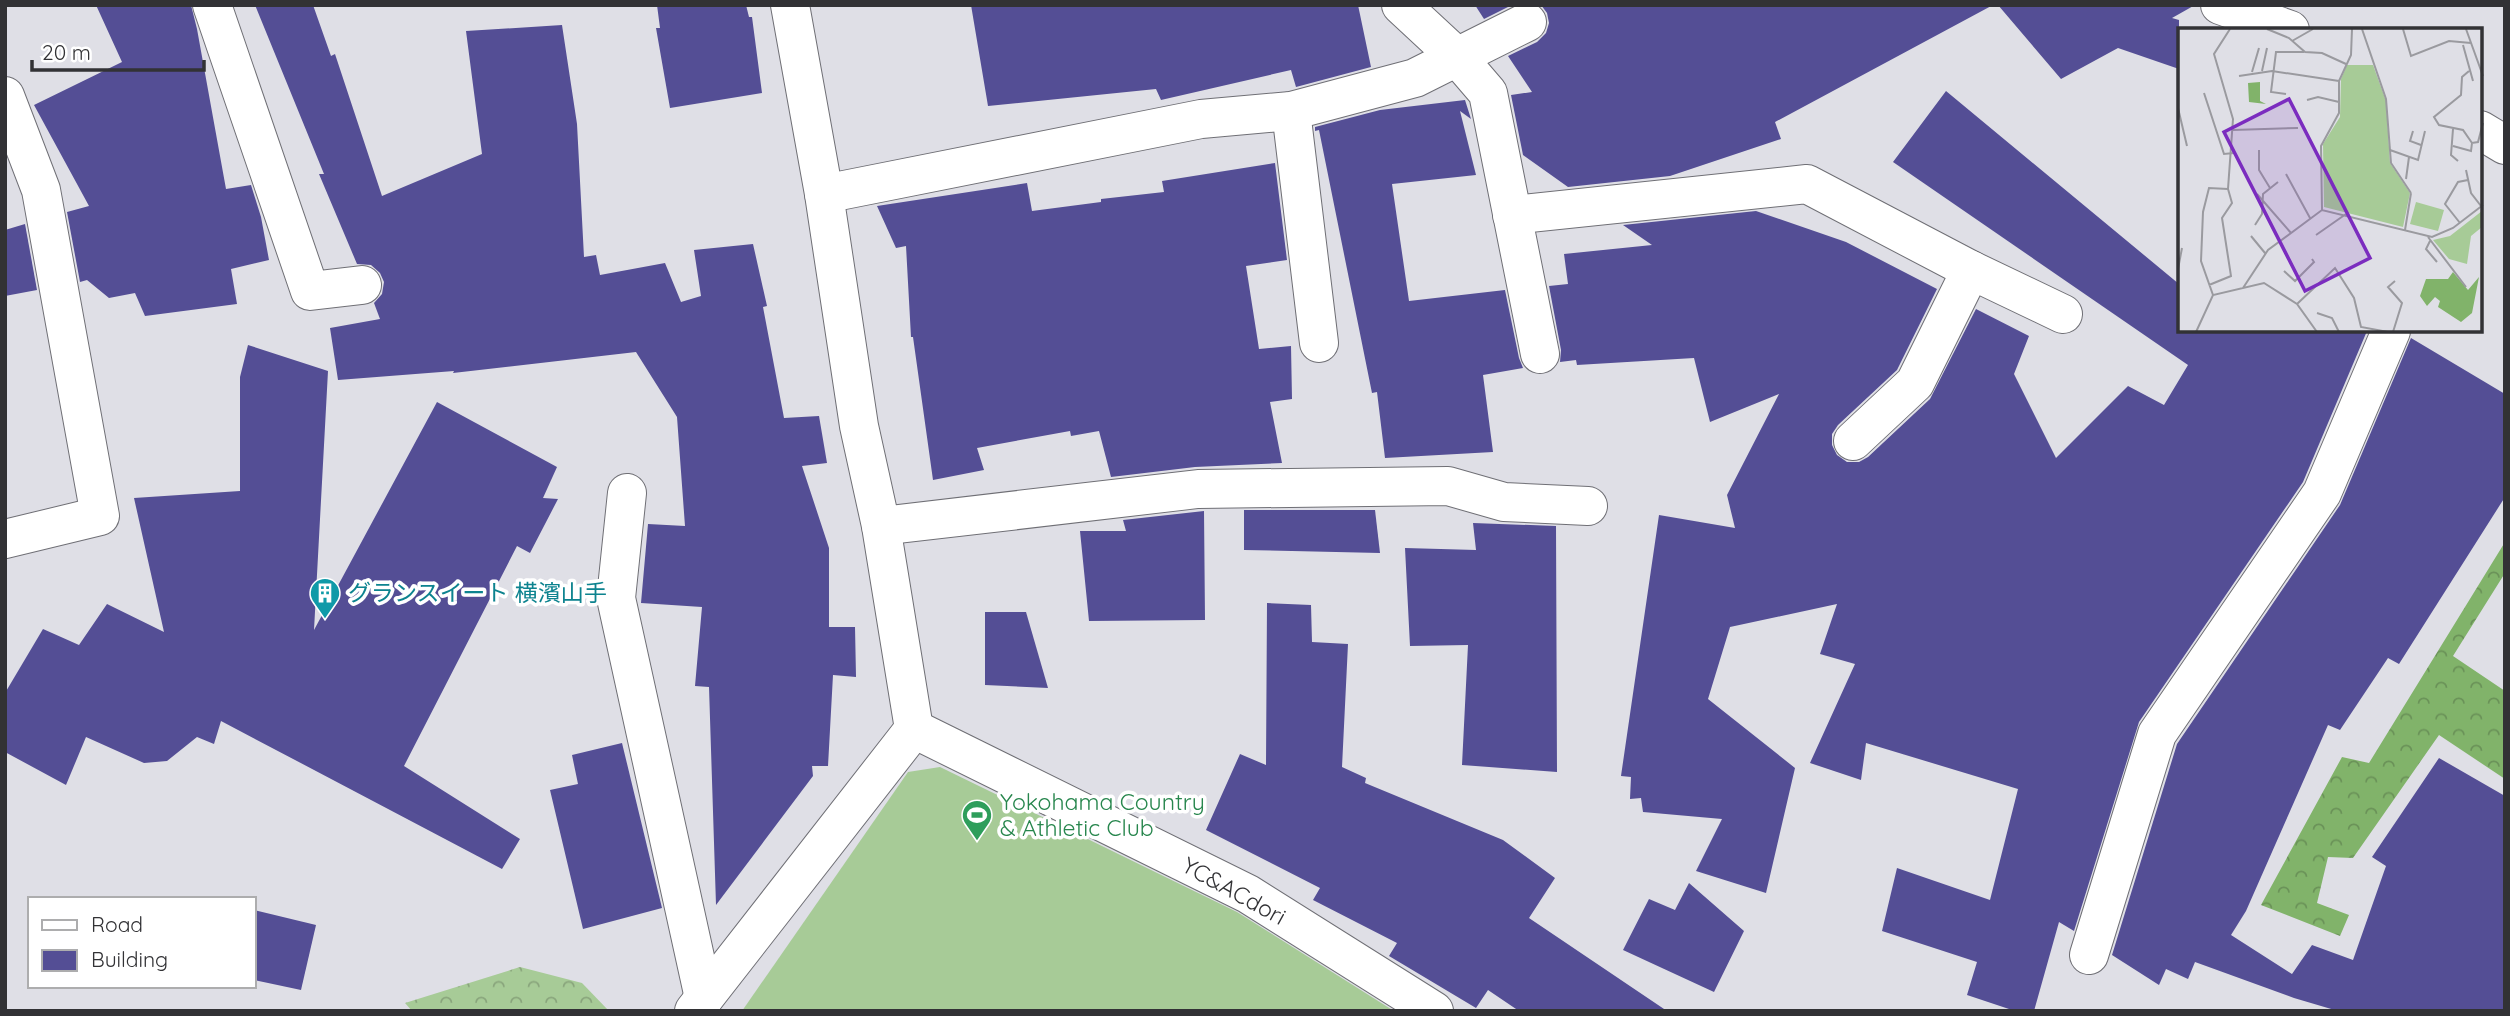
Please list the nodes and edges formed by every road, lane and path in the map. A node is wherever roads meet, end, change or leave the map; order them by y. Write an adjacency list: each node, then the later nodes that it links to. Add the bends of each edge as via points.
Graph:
1 (212, 5): 15 (street, via 310,291)
2 (790, 5): 12 (street)
3 (1401, 5): 7 (street)
4 (2220, 5): 6 (street)
5 (1527, 22): 7 (street)
6 (2284, 28)
7 (1458, 58): 9 (street, via 1415,78); 13 (street, via 1488,93)
8 (5, 96): 24 (street, via 41,190 100,516)
9 (1291, 111): 12 (street, via 1202,119); 18 (street)
10 (2482, 131): 11 (street)
11 (2505, 145)
12 (824, 194): 23 (street, via 859,426)
13 (1512, 215): 14 (street, via 1807,184); 19 (street)
14 (1971, 270): 16 (street); 20 (street, via 1914,383)
15 (362, 285)
16 (2063, 314)
17 (2391, 332): 26 (street, via 2322,493 2157,734)
18 (1319, 343)
19 (1540, 355)
20 (1853, 441)
21 (627, 493): 27 (street, via 616,598)
22 (1588, 506): 23 (street, via 1504,502 1448,486 1198,489)
23 (881, 526): 25 (street)
24 (5, 539)
25 (914, 729): 27 (street); 28 (street, YC&ACdori, via 1248,894)
26 (2089, 955)
27 (699, 1004)
28 (1434, 1011)

